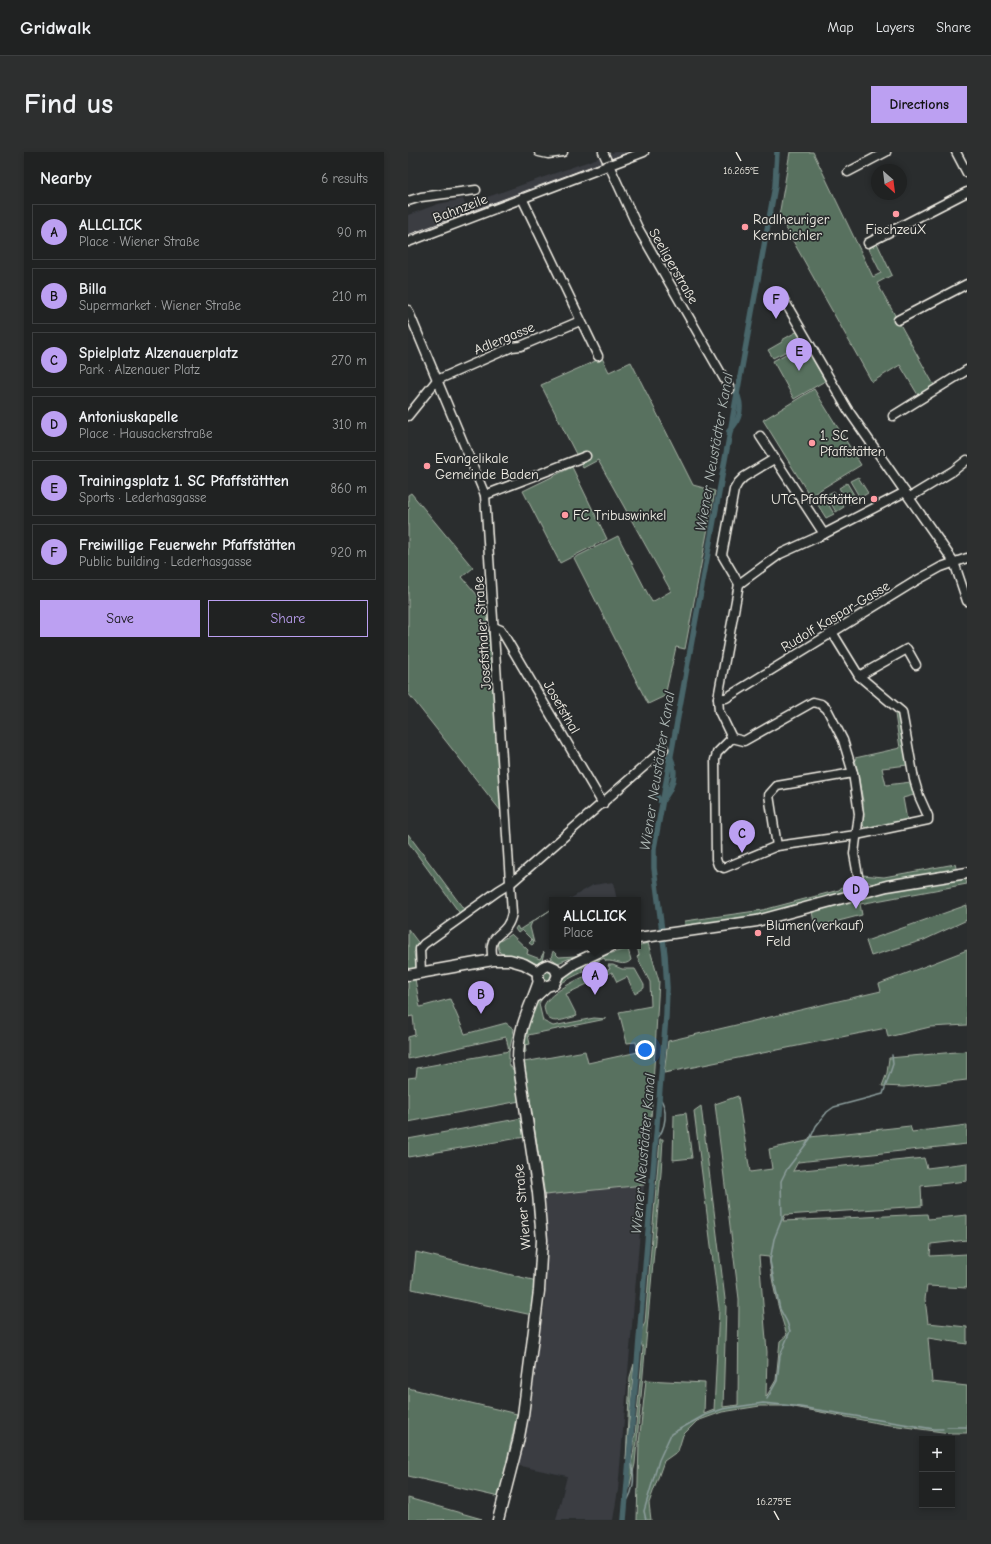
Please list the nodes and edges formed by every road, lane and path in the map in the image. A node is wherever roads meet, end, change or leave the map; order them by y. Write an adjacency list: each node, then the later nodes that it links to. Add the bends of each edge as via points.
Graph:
1 (539, 152): 2 (street)
2 (563, 152)
3 (603, 152): 7 (street, Seeligerstraße)
4 (644, 152): 7 (street, Bahnzeile)
5 (886, 152): 8 (street)
6 (956, 152): 9 (street)
7 (608, 165): 12 (street, Bahnzeile); 24 (street, Seeligerstraße, via 638,228)
8 (848, 172)
9 (967, 173)
10 (476, 190): 13 (street, Bahnzeile)
11 (967, 192): 15 (street)
12 (522, 198): 14 (street, Bahnzeile); 19 (street)
13 (408, 201)
14 (408, 242)
15 (868, 243)
16 (967, 284): 20 (street)
17 (781, 294): 31 (street, via 848,410)
18 (408, 310): 23 (street, Josefsthaler Straße)
19 (580, 320): 21 (street); 23 (street, Adlergasse)
20 (898, 320)
21 (598, 356)
22 (967, 370): 26 (street)
23 (437, 380): 25 (street); 32 (street, Josefsthaler Straße)
24 (730, 389)
25 (408, 416)
26 (893, 416)
27 (760, 436): 29 (street)
28 (586, 456): 32 (street)
29 (774, 459): 33 (street); 36 (street, via 744,477 734,490 722,555)
30 (967, 460): 31 (street, via 953,471)
31 (908, 494): 33 (street); 35 (street)
32 (485, 495): 38 (street, Josefsthaler Straße)
33 (824, 534): 36 (street, via 780,554)
34 (967, 558): 35 (street, Rudolf Kaspar-Gasse)
35 (954, 562): 37 (street); 39 (street, Rudolf Kaspar-Gasse, via 914,582)
36 (739, 584): 42 (street)
37 (967, 601)
38 (494, 627): 46 (street, Josefsthal, via 502,630); 50 (street, Josefsthaler Straße)
39 (832, 632): 41 (street); 42 (street, Rudolf Kaspar-Gasse, via 726,698)
40 (916, 665): 41 (street, via 907,649)
41 (859, 676): 47 (street, via 902,712 914,779 928,820)
42 (718, 698): 43 (street, via 719,711)
43 (732, 738): 45 (street, via 744,741 813,702 821,704 827,709 843,740); 48 (street, via 717,752 715,760 718,865 724,868)
44 (664, 749): 46 (street)
45 (853, 773): 47 (street, via 859,814); 48 (street, via 777,786 772,790 770,795)
46 (603, 804): 50 (street)
47 (856, 834): 48 (street); 51 (street, via 854,854)
48 (777, 846)
49 (966, 874): 51 (main road)
50 (511, 883): 54 (street, Josefsthaler Straße, via 511,921 491,942); 55 (street, via 424,944 420,950)
51 (861, 892): 52 (main road, via 757,921)
52 (641, 938)
53 (604, 949): 56 (main road, Wiener Straße)
54 (493, 960): 55 (main road); 58 (main road, via 510,960 524,964)
55 (421, 972): 57 (main road)
56 (556, 972): 58 (main road, Wiener Straße, via 554,984); 58 (main road, Wiener Straße, via 548,965 544,966)
57 (408, 975)
58 (542, 980): 59 (main road, Wiener Straße, via 521,1025 518,1041 518,1060 538,1193 542,1240 539,1291 523,1415)
59 (498, 1520)

